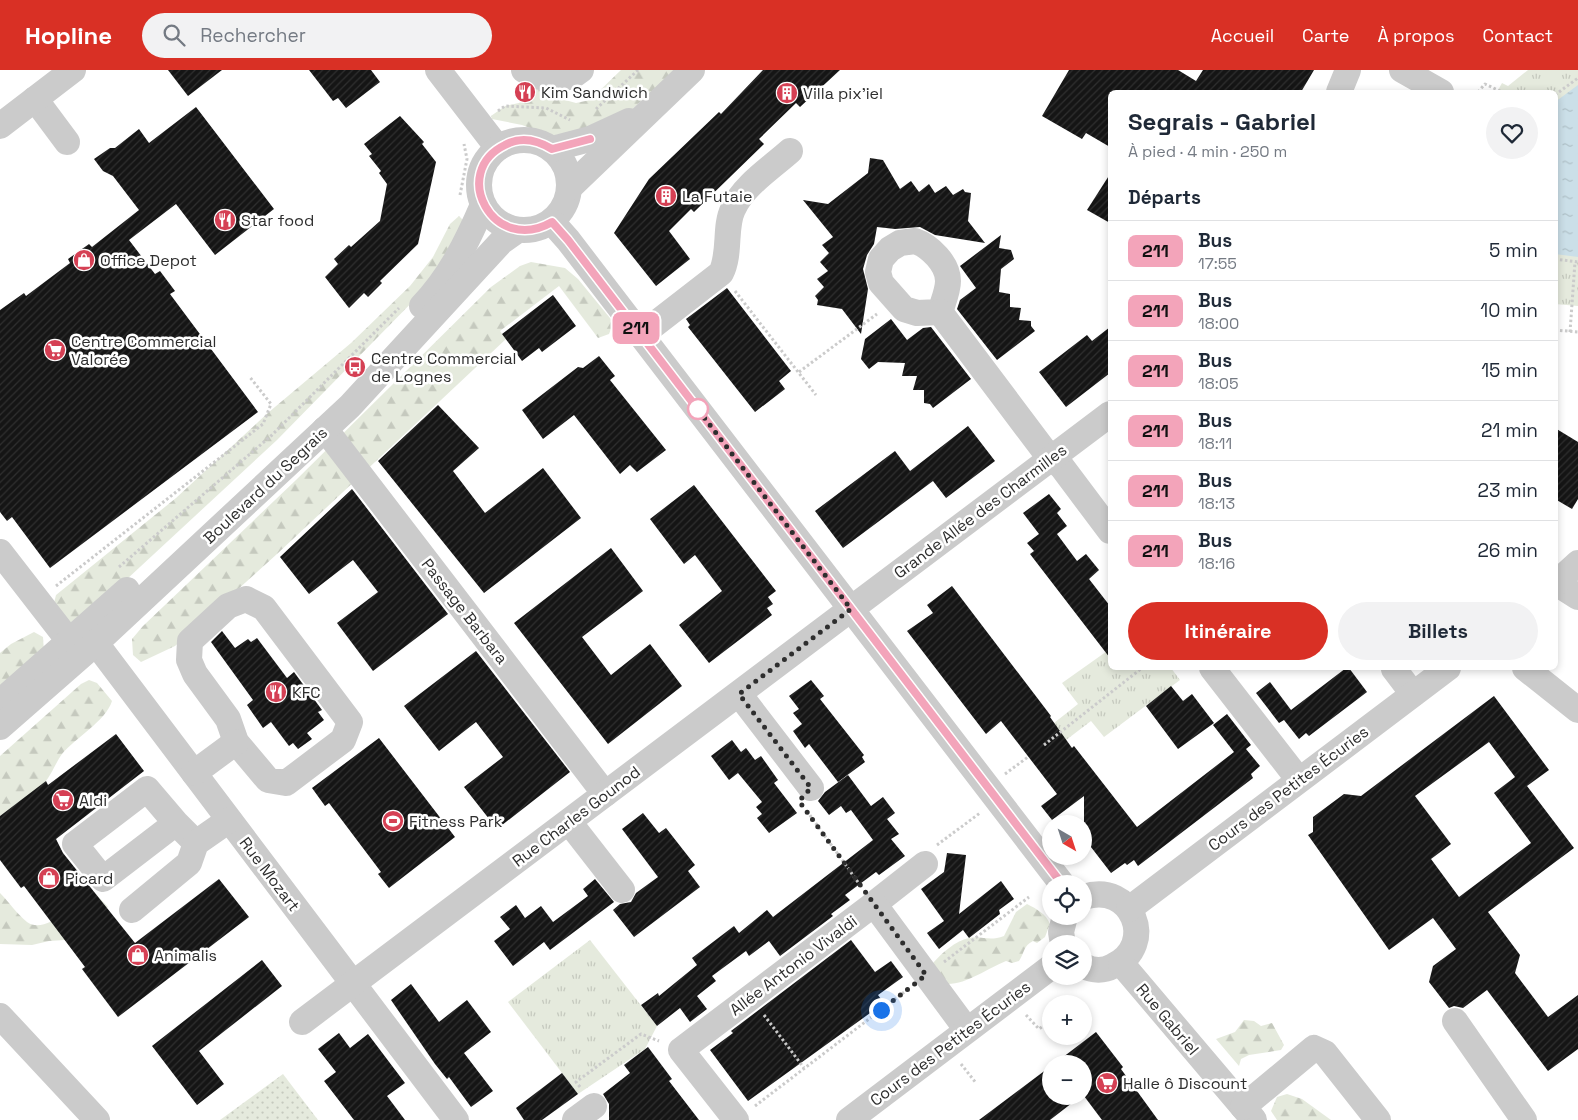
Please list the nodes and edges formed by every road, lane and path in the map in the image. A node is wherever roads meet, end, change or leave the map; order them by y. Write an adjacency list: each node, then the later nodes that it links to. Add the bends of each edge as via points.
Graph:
1 (73, 70): 16 (street)
2 (438, 70): 19 (street)
3 (524, 70): 4 (street, via 554,80 575,75)
4 (581, 70)
5 (638, 70): 17 (path)
6 (692, 70): 15 (street)
7 (1348, 70): 10 (street)
8 (1402, 70): 11 (street)
9 (1578, 78): 14 (path)
10 (1340, 90)
11 (1437, 90)
12 (1480, 90): 13 (path, via 1485,84)
13 (1498, 90)
14 (1558, 93)
15 (663, 98): 23 (street, via 623,125 590,139); 25 (street)
16 (35, 99): 20 (street); 21 (street)
17 (593, 111)
18 (571, 120): 19 (path, via 546,108 505,106)
19 (479, 124): 22 (street); 26 (path, via 463,137)
20 (11, 125)
21 (67, 142)
22 (498, 148): 23 (street, via 525,139); 26 (street, via 488,157 479,180 479,193)
23 (552, 149): 25 (street, via 569,173)
24 (790, 151): 31 (street, via 746,190 732,210 726,264)
25 (570, 187): 27 (street, via 561,212)
26 (472, 201): 28 (street, via 504,226); 54 (street, Boulevard du Segrais, via 464,249 433,295 339,392)
27 (552, 222): 28 (street, via 541,228); 38 (street)
28 (518, 230): 43 (street, Boulevard du Segrais, via 501,242 437,314)
29 (1558, 259): 30 (path)
30 (1577, 262): 36 (path)
31 (721, 273): 38 (street); 39 (path)
32 (896, 300): 34 (street, via 904,309 916,314); 34 (street, via 882,283 878,272 881,259 900,243 915,242 927,246 942,264 948,280); 39 (path)
33 (404, 303): 48 (path, via 272,435)
34 (940, 312): 44 (street)
35 (1558, 330): 36 (path)
36 (1570, 332): 37 (path)
37 (1578, 332)
38 (641, 335): 53 (street)
39 (799, 372): 41 (path)
40 (249, 376): 52 (path, via 271,404 263,424)
41 (816, 394)
42 (1108, 416): 44 (street, Grande Allée des Charmilles)
43 (325, 429): 54 (street, Boulevard du Segrais); 70 (street, Passage Barbara)
44 (1052, 458): 45 (street); 53 (street, Grande Allée des Charmilles)
45 (1108, 528)
46 (0, 552): 52 (street, Rue Mozart)
47 (1578, 563): 49 (street)
48 (114, 571)
49 (1558, 581)
50 (1558, 584): 51 (street)
51 (1578, 596)
52 (38, 602): 54 (street, Rue Mozart)
53 (851, 609): 60 (street, Rue Charles Gounod); 71 (street)
54 (83, 637): 62 (street, Boulevard du Segrais); 64 (street, Boulevard du Segrais); 67 (street, Rue Mozart)
55 (1139, 670): 66 (path)
56 (1214, 670): 68 (street)
57 (1395, 670): 61 (street)
58 (1445, 670): 61 (street, Cours des Petites Écuries)
59 (1528, 670): 63 (street)
60 (739, 694): 69 (street); 70 (street, Rue Charles Gounod)
61 (1413, 694): 68 (street, Cours des Petites Écuries)
62 (0, 702)
63 (1578, 710)
64 (0, 727)
65 (236, 742): 65 (street, via 268,780 286,783 343,740 350,722 264,608 246,600 228,606 190,641 189,660 195,674 228,719); 67 (street)
66 (1044, 745)
67 (194, 772): 72 (street, Rue Mozart)
68 (1298, 780): 82 (street, Cours des Petites Écuries)
69 (811, 788): 81 (path, via 799,801)
70 (605, 794): 73 (street, Rue Charles Gounod)
71 (996, 801): 76 (path, via 925,854); 77 (street)
72 (229, 820): 75 (street); 88 (street, Rue Mozart)
73 (569, 822): 78 (street); 88 (street, Rue Charles Gounod)
74 (176, 823): 75 (street)
75 (196, 843): 83 (street, via 189,863)
76 (925, 864): 81 (street)
77 (1055, 875)
78 (622, 890)
79 (1092, 896): 82 (street, via 1104,894)
80 (1029, 897): 87 (path)
81 (874, 904): 87 (street, Allée Antonio Vivaldi); 89 (street, Allée Antonio Vivaldi)
82 (1129, 909): 84 (street, via 1135,920 1136,937 1130,954)
83 (132, 910)
84 (1121, 963): 85 (street, via 1099,970); 101 (street, Rue Gabriel)
85 (1092, 968)
86 (1042, 974): 95 (street, Cours des Petites Écuries)
87 (926, 975): 95 (street, Allée Antonio Vivaldi); 98 (path)
88 (353, 984): 93 (street, Rue Charles Gounod); 104 (street, Rue Mozart)
89 (750, 997): 96 (street, Allée Antonio Vivaldi); 98 (path)
90 (1026, 1014): 94 (path, via 1038,1029)
91 (0, 1016): 103 (street)
92 (1455, 1021): 107 (street)
93 (302, 1022)
94 (1042, 1026)
95 (967, 1030): 105 (street, Cours des Petites Écuries)
96 (681, 1050): 100 (path, via 641,1034 576,1082); 102 (street)
97 (961, 1063): 99 (path)
98 (804, 1068): 102 (path)
99 (976, 1083)
100 (585, 1113)
101 (1248, 1114): 106 (street, via 1314,1048 1325,1053)
102 (741, 1116)
103 (97, 1120)
104 (456, 1120)
105 (849, 1120)
106 (1378, 1120)
107 (1524, 1120)

